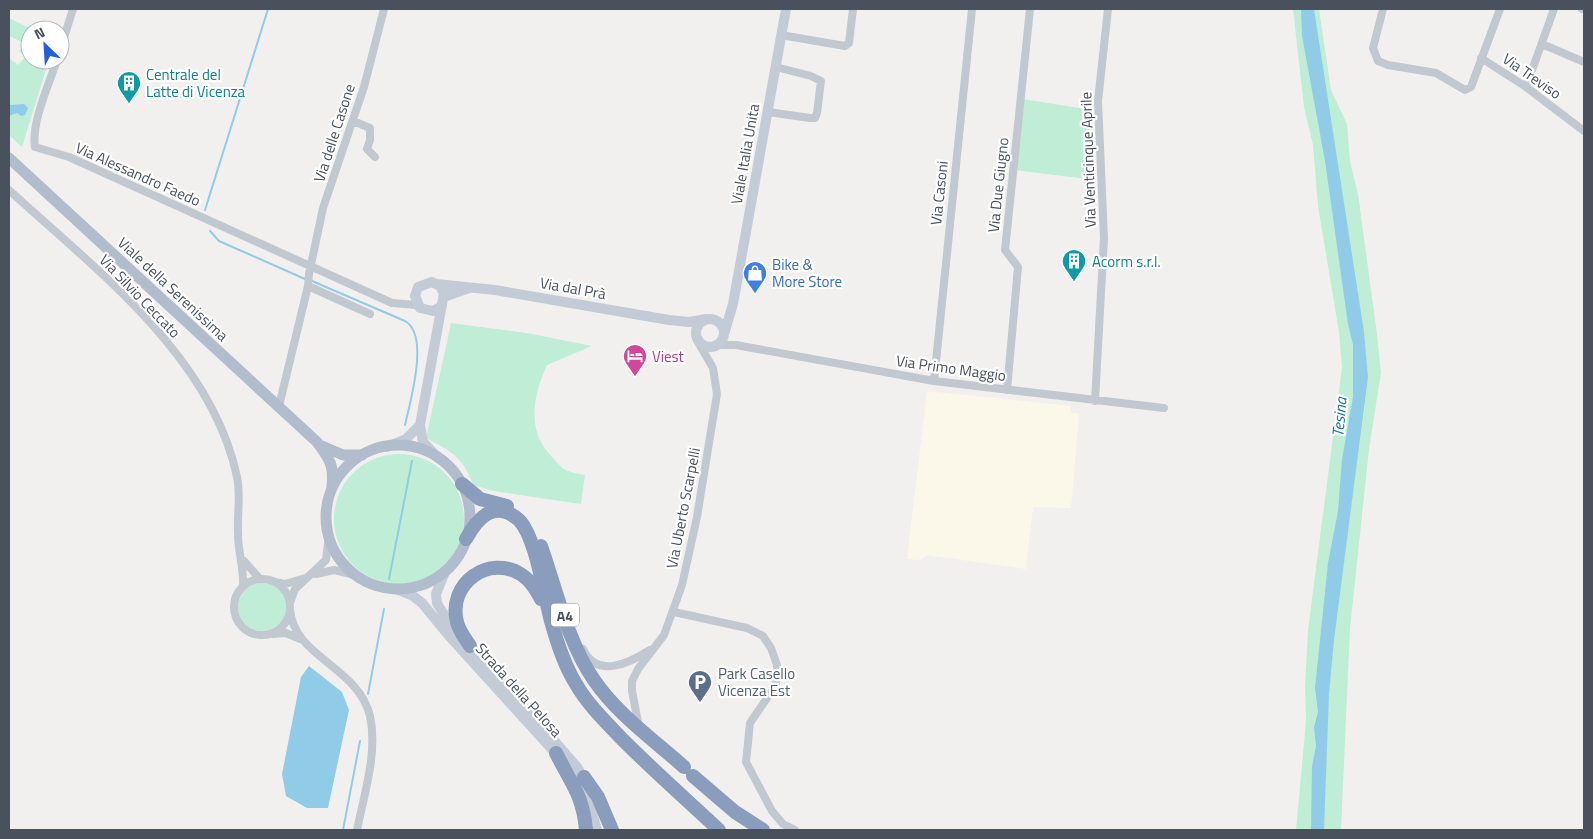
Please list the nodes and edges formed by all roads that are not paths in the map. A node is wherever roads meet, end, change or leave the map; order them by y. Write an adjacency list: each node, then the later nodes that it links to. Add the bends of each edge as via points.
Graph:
1 (384, 9): 18 (street, Via delle Casone)
2 (786, 9): 10 (street, Viale Italia Unita)
3 (853, 9): 10 (street, via 849,43 845,46)
4 (972, 9): 36 (street, Via Casoni)
5 (1030, 9): 37 (street, Via Due Giugno, via 1005,250 1018,267)
6 (1108, 9): 38 (street, Via Venticinque Aprile, via 1098,101 1104,238)
7 (1383, 9): 12 (street, via 1373,51 1380,62 1436,73 1465,90 1471,87)
8 (1500, 9): 12 (street, Via Treviso)
9 (1554, 9): 11 (street)
10 (781, 35): 14 (street, Viale Italia Unita)
11 (1542, 44): 13 (street); 16 (street)
12 (1481, 58): 16 (street, Via Treviso)
13 (1584, 62)
14 (776, 67): 17 (street, Viale Italia Unita); 17 (street, via 821,81 818,113 815,118 810,118)
15 (54, 70): 23 (street, Via Alessandro Faedo, via 36,124 35,148 69,157)
16 (1526, 87): 19 (street, Via Treviso)
17 (768, 112): 28 (street, Viale Italia Unita)
18 (353, 121): 20 (street, via 370,128 367,150); 23 (street, Via delle Casone, via 323,208)
19 (1584, 131)
20 (375, 157)
21 (9, 158): 39 (main road, Viale della Serenissima)
22 (9, 190): 50 (street, Via Silvio Ceccato, via 123,294 167,341 188,371 225,438 237,476 240,496 238,535)
23 (309, 277): 27 (street, via 392,302); 29 (street); 39 (street, Via delle Casone)
24 (436, 284): 25 (street, Via dal Prà); 26 (street, via 442,289); 27 (street, via 422,284)
25 (472, 287): 26 (street, Via dal Prà); 31 (street, Via dal Prà)
26 (442, 302): 27 (street, via 433,311); 34 (street)
27 (418, 304): 34 (street, via 430,321)
28 (733, 304): 30 (street); 33 (street, Viale Italia Unita)
29 (370, 314)
30 (709, 319): 31 (street, Via dal Prà); 32 (street, via 696,329); 33 (street, via 719,322)
31 (669, 320): 32 (street, Via dal Prà)
32 (697, 340): 33 (street, via 705,347); 35 (street, Via Uberto Scarpelli)
33 (720, 340): 35 (street, Via Uberto Scarpelli); 36 (street, Via Primo Maggio)
34 (436, 341): 41 (street)
35 (713, 368): 60 (street, Via Uberto Scarpelli, via 718,394 690,552)
36 (934, 381): 37 (street, Via Primo Maggio)
37 (1007, 390): 38 (street, Via Primo Maggio)
38 (1095, 401): 40 (street, Via Primo Maggio)
39 (279, 406): 42 (main road, Viale della Serenissima)
40 (1164, 408)
41 (420, 424): 43 (street, via 406,439); 45 (street, via 423,442)
42 (317, 442): 44 (main road, Viale della Serenissima, via 343,455); 47 (main road, Viale della Serenissima, via 334,469)
43 (387, 447): 44 (main road); 45 (main road, via 418,449)
44 (365, 454): 47 (main road, via 344,470)
45 (438, 458): 46 (main road)
46 (462, 484): 49 (main road, via 469,507); 58 (highway, A4, via 480,499 511,508 528,521)
47 (332, 487): 48 (main road, via 327,508)
48 (329, 535): 52 (main road, via 338,556); 53 (street, via 326,560)
49 (466, 539): 51 (main road, via 459,555); 61 (highway, A4, via 477,521 487,513 507,513 518,520 532,543)
50 (242, 559): 54 (street); 56 (street, Via Silvio Ceccato)
51 (445, 572): 57 (main road, via 422,585); 64 (street, Strada della Pelosa, via 436,594 437,603 450,625)
52 (355, 575): 53 (street, via 334,570); 57 (main road, via 374,585)
53 (308, 577): 55 (street, via 285,584); 59 (street, via 293,592)
54 (260, 579): 55 (street); 56 (street)
55 (274, 582): 59 (street, via 285,591)
56 (242, 586): 62 (street, via 234,600 235,617 245,630 260,636)
57 (396, 589): 67 (street, Strada della Pelosa, via 422,603)
58 (556, 590): 65 (street, Via Uberto Scarpelli, via 584,653 596,662 612,667); 66 (highway, A4, via 575,645 589,673 609,698)
59 (290, 607): 62 (street, via 284,625); 63 (street, via 291,622)
60 (674, 612): 65 (street, Via Uberto Scarpelli, via 664,635); 80 (street, via 747,628 763,636 771,648 777,664 776,685 750,723 746,762 778,819)
61 (551, 620): 64 (highway, via 537,592 523,576 511,569 491,568 463,586 456,603 457,624); 69 (highway, via 575,684 590,705 656,773)
62 (268, 635): 63 (street, via 286,633)
63 (302, 640): 71 (street, via 347,677 364,700 370,716 371,748)
64 (470, 646): 68 (street, Strada della Pelosa)
65 (654, 647): 66 (street, Via Uberto Scarpelli, via 632,681)
66 (640, 727): 70 (highway, A4)
67 (556, 753): 72 (highway, via 582,800); 73 (street, Strada della Pelosa, via 585,793)
68 (584, 777): 74 (street, Strada della Pelosa); 75 (highway, via 598,797)
69 (694, 806): 76 (highway); 77 (highway)
70 (735, 812): 78 (highway); 79 (highway, A4)
71 (357, 830)
72 (586, 830)
73 (597, 830)
74 (603, 830)
75 (612, 830)
76 (719, 830)
77 (729, 830)
78 (752, 830)
79 (763, 830)
80 (795, 830)

